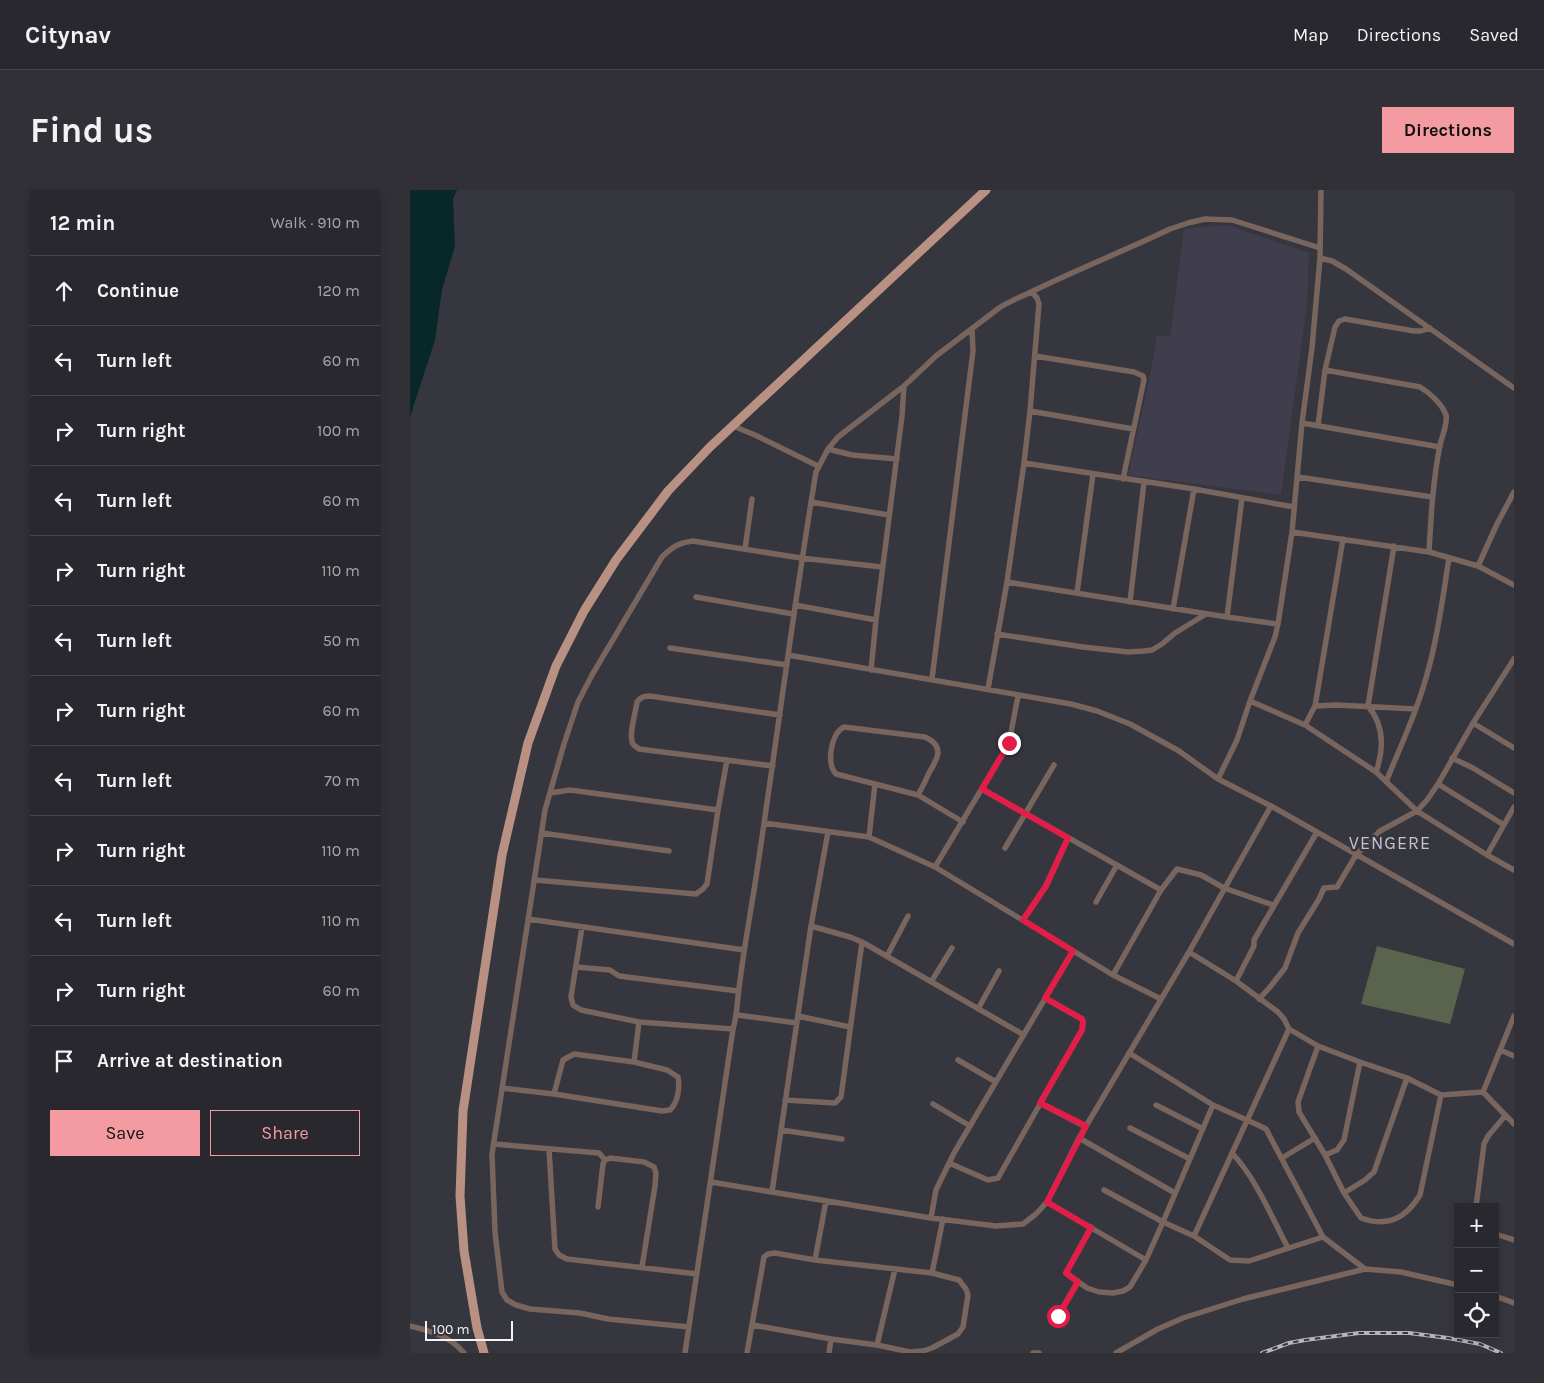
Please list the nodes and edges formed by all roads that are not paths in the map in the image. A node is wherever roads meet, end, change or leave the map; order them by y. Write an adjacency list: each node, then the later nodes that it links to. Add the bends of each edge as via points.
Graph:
1 (986, 190): 14 (main road)
2 (1321, 190): 3 (street)
3 (1320, 248): 4 (street); 5 (street, via 1232,220 1205,219 1170,229)
4 (1320, 258): 6 (street, via 1346,269); 13 (street)
5 (1032, 292): 7 (street, via 1008,301); 8 (street, via 1039,304)
6 (1430, 328): 9 (street, via 1414,331 1345,319 1339,321); 11 (street)
7 (972, 329): 10 (street); 61 (street, via 973,351)
8 (1035, 356): 12 (street); 16 (street, via 1141,374 1144,380)
9 (1325, 370): 15 (street); 17 (street, via 1420,387 1429,392 1446,414)
10 (904, 386): 18 (street, via 838,437); 19 (street)
11 (1514, 388)
12 (1030, 411): 16 (street); 20 (street)
13 (1302, 423): 15 (street); 23 (street)
14 (733, 426): 21 (street); 213 (main road, via 668,491 616,560 584,611 556,666 528,743 502,855 463,1111 460,1196 464,1251)
15 (1318, 426): 17 (street)
16 (1133, 429): 24 (street)
17 (1440, 447): 28 (street)
18 (828, 449): 19 (street); 21 (street)
19 (896, 459): 33 (street)
20 (1024, 463): 22 (street); 43 (street)
21 (818, 466): 31 (street)
22 (1092, 474): 24 (street); 45 (street)
23 (1298, 477): 28 (street); 32 (street)
24 (1123, 479): 25 (street)
25 (1144, 482): 26 (street); 47 (street)
26 (1194, 489): 29 (street); 49 (street)
27 (1514, 492): 41 (street)
28 (1432, 497): 38 (street)
29 (1242, 498): 32 (street); 52 (street)
30 (752, 499): 37 (street)
31 (811, 502): 33 (street); 39 (street)
32 (1294, 506): 34 (street)
33 (889, 515): 42 (street)
34 (1292, 532): 35 (street); 54 (street)
35 (1343, 539): 36 (street); 65 (street)
36 (1394, 546): 38 (street); 66 (street)
37 (745, 549): 39 (street); 82 (street, via 692,541 679,543 662,557 578,702)
38 (1429, 552): 40 (street)
39 (801, 558): 42 (street); 48 (street)
40 (1449, 558): 41 (street); 67 (street, via 1429,670)
41 (1478, 566): 44 (street)
42 (882, 567): 53 (street)
43 (1007, 582): 45 (street); 55 (street)
44 (1514, 585)
45 (1077, 593): 47 (street)
46 (696, 597): 50 (street)
47 (1130, 602): 49 (street)
48 (795, 605): 50 (street); 53 (street)
49 (1173, 608): 51 (street)
50 (793, 614): 57 (street)
51 (1206, 614): 52 (street); 55 (street, via 1152,650 1144,651 1083,647)
52 (1228, 617): 54 (street)
53 (876, 620): 60 (street)
54 (1278, 624): 64 (street)
55 (997, 634): 62 (street)
56 (670, 648): 59 (street)
57 (788, 655): 59 (street); 60 (street)
58 (1514, 659): 69 (street)
59 (787, 665): 68 (street)
60 (871, 670): 61 (street)
61 (932, 679): 62 (street)
62 (988, 689): 63 (street)
63 (1018, 696): 77 (street, via 1071,704 1130,724 1179,751); 81 (street, via 1009,743)
64 (1250, 701): 70 (street); 77 (street, via 1237,740)
65 (1315, 706): 66 (street); 70 (street)
66 (1368, 706): 67 (street); 76 (street, via 1374,714 1381,739 1381,757)
67 (1416, 709): 78 (street)
68 (780, 715): 73 (street, via 650,696 637,702 631,734 634,745 639,749); 75 (street)
69 (1473, 723): 71 (street); 72 (street)
70 (1305, 725): 76 (street)
71 (1514, 748)
72 (1452, 758): 80 (street); 83 (street)
73 (727, 760): 75 (street); 87 (street)
74 (1054, 765): 89 (street)
75 (773, 766): 91 (street)
76 (1376, 772): 78 (street)
77 (1218, 779): 85 (street)
78 (1386, 782): 88 (street)
79 (875, 784): 84 (street); 84 (street, via 836,774 832,770 831,753 839,729 925,737 933,741 938,748 938,758); 96 (street)
80 (1438, 784): 88 (street); 92 (street)
81 (982, 789): 89 (street); 90 (street)
82 (550, 792): 87 (street, via 570,790); 95 (street)
83 (1514, 792)
84 (918, 795): 90 (street)
85 (1271, 806): 94 (street); 106 (street)
86 (1514, 807): 92 (street)
87 (718, 810): 105 (street, via 707,884 696,894)
88 (1417, 811): 100 (street, via 1380,831); 101 (street)
89 (1026, 814): 97 (street); 98 (street)
90 (962, 822): 103 (street)
91 (764, 823): 93 (street); 118 (street)
92 (1504, 825): 101 (street)
93 (828, 832): 96 (street); 113 (street)
94 (1317, 832): 100 (street); 109 (street)
95 (542, 833): 99 (street); 105 (street)
96 (869, 837): 103 (street)
97 (1068, 838): 102 (street); 112 (street, via 1046,886)
98 (1005, 848)
99 (669, 851)
100 (1356, 855): 116 (street); 129 (street, via 1337,887 1324,888 1298,933 1284,968)
101 (1487, 855): 104 (street)
102 (1117, 865): 107 (street); 108 (street)
103 (935, 867): 112 (street)
104 (1514, 870)
105 (535, 880): 111 (street)
106 (1224, 888): 107 (street, via 1201,875 1177,869); 109 (street); 120 (street)
107 (1161, 890): 124 (street)
108 (1096, 902)
109 (1273, 905): 125 (street)
110 (908, 916): 121 (street)
111 (528, 919): 114 (street); 149 (street)
112 (1023, 920): 119 (street)
113 (811, 926): 115 (street); 134 (street)
114 (582, 927): 118 (street); 122 (street)
115 (862, 942): 121 (street); 136 (street)
116 (1514, 944)
117 (952, 948): 126 (street)
118 (744, 950): 127 (street)
119 (1073, 951): 124 (street); 128 (street)
120 (1189, 952): 125 (street); 130 (street)
121 (887, 956): 126 (street)
122 (576, 967): 127 (street); 135 (street, via 571,997 573,1005 581,1010)
123 (999, 971): 131 (street)
124 (1113, 975): 130 (street)
125 (1236, 981): 129 (street)
126 (932, 982): 131 (street)
127 (738, 992): 132 (street)
128 (1045, 998): 139 (street); 154 (street, via 1082,1019 1083,1026)
129 (1259, 998): 138 (street, via 1278,1012)
130 (1160, 999): 142 (street)
131 (978, 1008): 139 (street)
132 (737, 1015): 134 (street); 137 (street)
133 (1514, 1016): 141 (street)
134 (797, 1020): 136 (street); 153 (street)
135 (639, 1022): 137 (street); 145 (street)
136 (850, 1027): 153 (street, via 841,1097 835,1103)
137 (733, 1029): 177 (street)
138 (1289, 1029): 140 (street); 159 (street)
139 (1024, 1035): 148 (street)
140 (1318, 1046): 146 (street); 167 (street, via 1298,1102 1299,1112)
141 (1500, 1050): 143 (street); 150 (street)
142 (1129, 1053): 157 (street); 162 (street)
143 (1514, 1056)
144 (958, 1060): 148 (street)
145 (634, 1062): 151 (street, via 569,1056 563,1060); 151 (street, via 667,1070 678,1077 680,1086 675,1105 670,1110)
146 (1360, 1062): 147 (street); 172 (street, via 1344,1140 1337,1150)
147 (1407, 1078): 152 (street); 180 (street, via 1374,1172)
148 (996, 1082): 161 (street)
149 (502, 1088): 151 (street); 169 (street)
150 (1483, 1092): 152 (street); 158 (street)
151 (554, 1094)
152 (1441, 1095): 180 (street, via 1420,1196 1412,1208 1381,1223 1367,1220 1359,1216)
153 (785, 1100): 165 (street)
154 (1040, 1103): 162 (street); 176 (street, via 998,1178 988,1180)
155 (933, 1104): 161 (street)
156 (1156, 1105): 164 (street)
157 (1213, 1105): 159 (street); 164 (street)
158 (1505, 1116): 160 (street); 184 (street, via 1484,1144)
159 (1247, 1120): 171 (street); 173 (street, via 1266,1130)
160 (1514, 1124)
161 (970, 1126): 176 (street)
162 (1086, 1126): 166 (street)
163 (1130, 1128): 174 (street)
164 (1203, 1129): 174 (street)
165 (781, 1130): 168 (street); 179 (street)
166 (1079, 1138): 181 (street); 183 (street)
167 (1315, 1138): 172 (street); 173 (street)
168 (842, 1139)
169 (494, 1144): 170 (street); 209 (street, via 495,1232 502,1292 506,1300 530,1309)
170 (549, 1149): 175 (street, via 599,1152); 197 (street, via 555,1249 559,1256)
171 (1232, 1152): 191 (street); 194 (street, via 1252,1180)
172 (1325, 1155): 180 (street)
173 (1282, 1158): 192 (street)
174 (1190, 1159): 181 (street)
175 (605, 1160): 185 (street); 197 (street, via 644,1162 654,1167 655,1186)
176 (949, 1163): 186 (street, via 936,1190)
177 (711, 1182): 179 (street); 201 (street)
178 (1104, 1190): 188 (street)
179 (772, 1192): 182 (street)
180 (1344, 1192)
181 (1176, 1193): 188 (street)
182 (826, 1201): 186 (street); 195 (street)
183 (1047, 1202): 187 (street, via 1023,1224 996,1226); 189 (street)
184 (1477, 1203)
185 (598, 1207)
186 (931, 1218): 187 (street)
187 (943, 1219): 200 (street)
188 (1163, 1222): 191 (street); 196 (street)
189 (1091, 1228): 196 (street); 202 (street, via 1066,1273)
190 (1499, 1235): 193 (street)
191 (1194, 1236): 194 (street, via 1230,1260 1240,1262)
192 (1323, 1236): 194 (street); 199 (street)
193 (1514, 1240)
194 (1288, 1248)
195 (815, 1260): 198 (street); 207 (street, via 775,1253 764,1257)
196 (1146, 1260): 202 (street, via 1130,1286 1123,1291 1113,1294 1099,1292)
197 (642, 1267): 201 (street)
198 (895, 1269): 200 (street); 211 (street)
199 (1365, 1269): 203 (street, via 1401,1272); 219 (street, via 1243,1299 1183,1318)
200 (932, 1273): 211 (street, via 959,1280 966,1289 968,1295 958,1334 923,1351 910,1352)
201 (697, 1274): 209 (street)
202 (1078, 1282): 206 (street)
203 (1454, 1283)
204 (1499, 1297): 205 (street)
205 (1514, 1303)
206 (1058, 1316)
207 (753, 1325): 210 (street); 215 (street)
208 (410, 1326): 212 (street, via 440,1334)
209 (689, 1327): 214 (street)
210 (831, 1339): 211 (street); 216 (street)
211 (877, 1345)
212 (464, 1353)
213 (484, 1353)
214 (685, 1353)
215 (748, 1353)
216 (829, 1353)
217 (1033, 1353): 218 (street)
218 (1039, 1353)
219 (1116, 1353)

